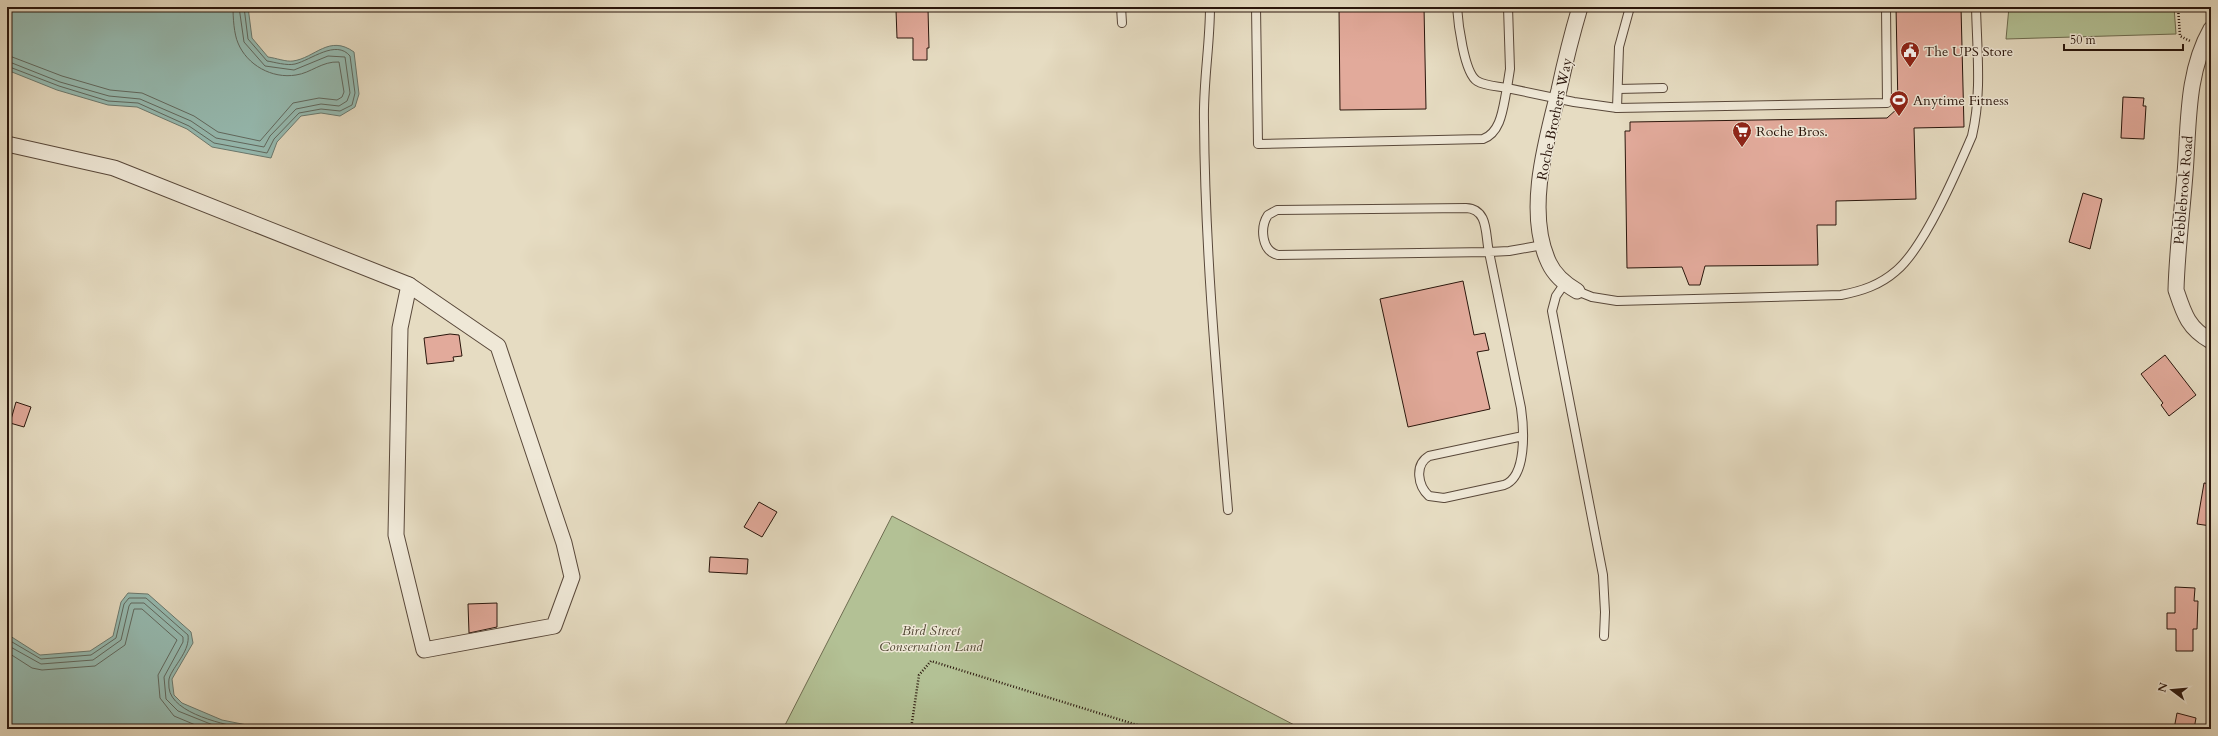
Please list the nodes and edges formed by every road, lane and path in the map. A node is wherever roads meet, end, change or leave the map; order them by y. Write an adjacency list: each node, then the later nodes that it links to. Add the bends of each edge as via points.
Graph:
1 (1121, 7): 11 (lane)
2 (1210, 7): 26 (lane, via 1204,116 1208,277)
3 (1256, 7): 14 (lane, via 1258,144 1483,139 1490,136 1497,126)
4 (1457, 7): 14 (lane, via 1467,65 1472,77 1481,83)
5 (1508, 7): 14 (lane, via 1510,69)
6 (1580, 7): 17 (street, Roche Brothers Way)
7 (1630, 7): 16 (lane, via 1619,47)
8 (1886, 7): 18 (lane, via 1887,103)
9 (1976, 7): 23 (lane, via 1978,88 1972,136 1927,229 1898,271 1881,283 1862,291 1841,295 1617,301 1592,297)
10 (2178, 7): 13 (path, via 2180,36)
11 (1122, 23)
12 (2211, 29): 13 (street, Pebblebrook Road)
13 (2201, 46): 24 (street, Pebblebrook Road, via 2189,109 2176,290 2183,311 2196,332)
14 (1507, 88): 17 (lane)
15 (1662, 88): 16 (lane)
16 (1618, 89): 18 (lane)
17 (1556, 99): 18 (lane); 20 (street, Roche Brothers Way, via 1540,186)
18 (1617, 108)
19 (7, 144): 22 (street, via 114,168)
20 (1543, 245): 21 (lane, via 1509,252); 23 (street, Roche Brothers Way, via 1550,265)
21 (1488, 252): 21 (lane, via 1484,218 1480,212 1470,208 1277,210 1268,214 1264,228 1265,246 1271,253 1278,255); 25 (lane, via 1521,408)
22 (410, 285): 22 (street, via 498,346 564,543 572,577 554,626 424,650 396,535 400,328)
23 (1571, 287): 27 (lane, via 1556,296 1552,311 1603,575)
24 (2211, 341)
25 (1523, 436): 25 (lane, via 1517,473 1509,483 1440,498 1429,496 1424,489 1419,468 1429,456)
26 (1228, 510)
27 (1604, 636)
28 (911, 729): 29 (path, via 919,675 931,661)
29 (1150, 729)

